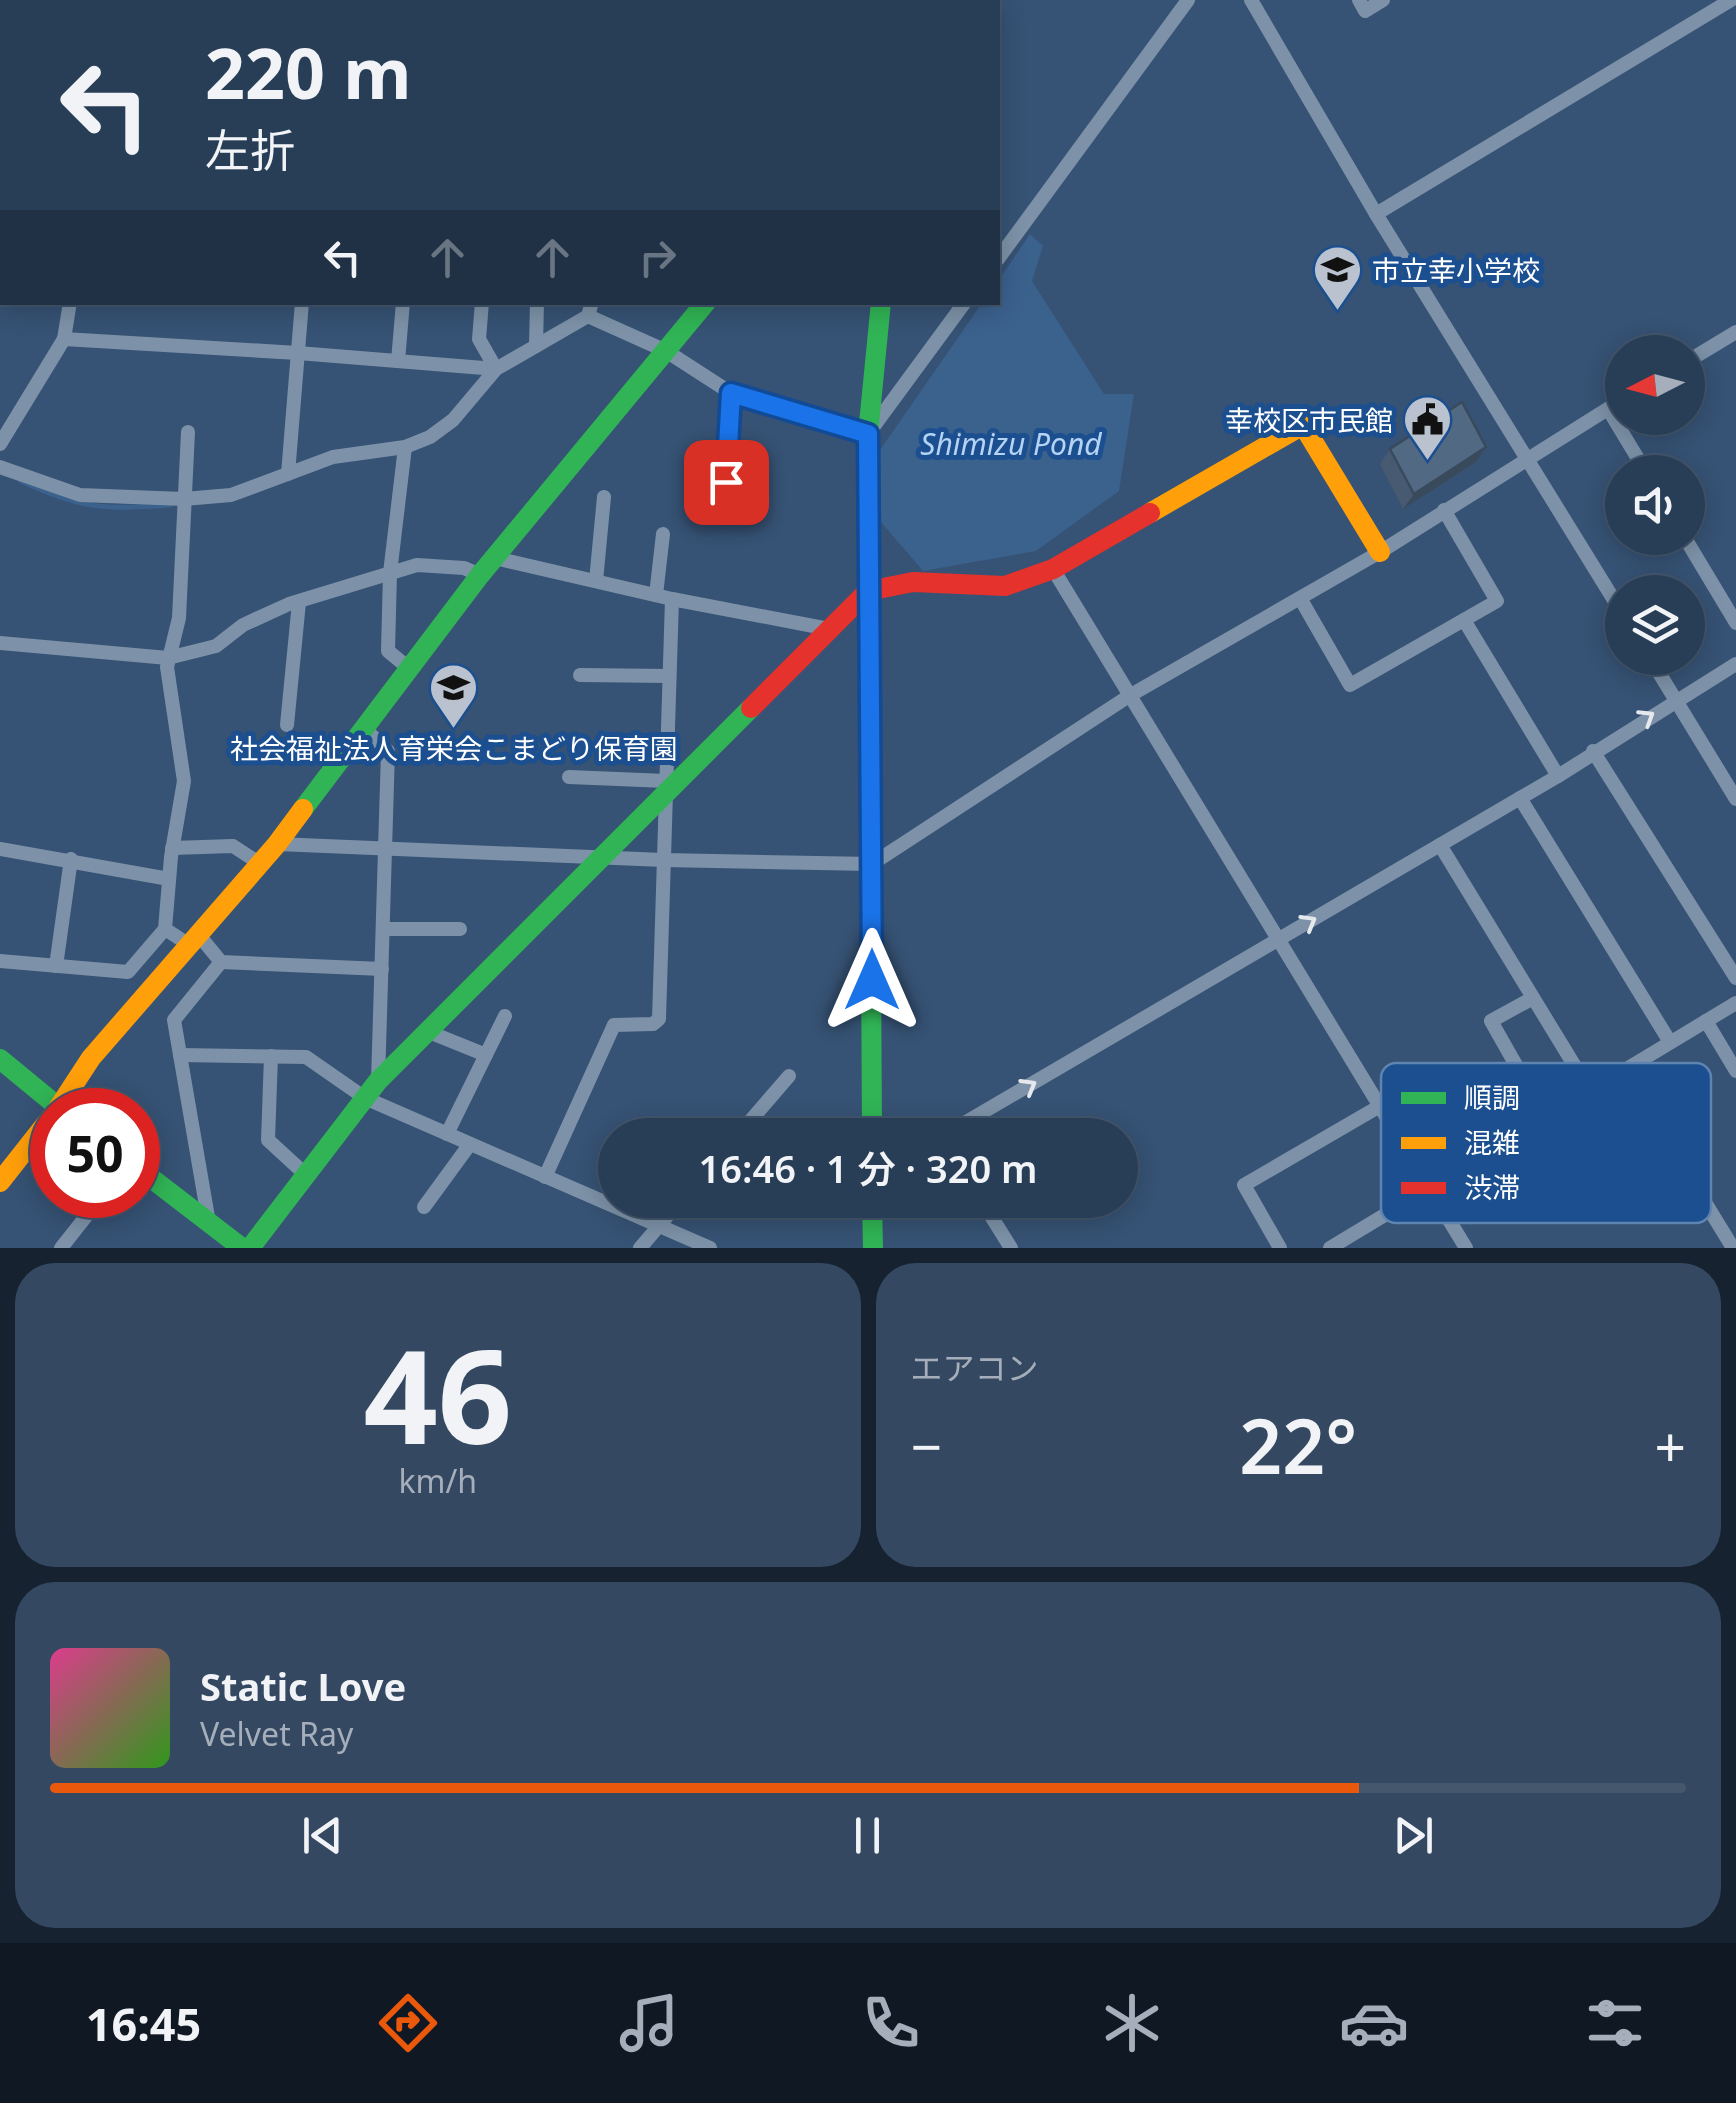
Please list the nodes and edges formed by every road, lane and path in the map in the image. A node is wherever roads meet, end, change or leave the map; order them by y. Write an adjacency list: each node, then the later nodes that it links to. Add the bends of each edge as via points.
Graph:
1 (1188, 0): 7 (street)
2 (1251, 0): 6 (street)
3 (1358, 0): 4 (street, via 1365,11)
4 (1383, 0)
5 (1731, 0): 6 (street)
6 (1376, 214): 31 (street)
7 (1000, 256)
8 (70, 305): 18 (street)
9 (302, 305): 22 (street)
10 (402, 305): 23 (street)
11 (482, 305): 24 (street, via 478,340)
12 (537, 305): 19 (street)
13 (704, 305): 20 (street)
14 (880, 305): 28 (street)
15 (963, 305): 28 (street)
16 (590, 309): 19 (street); 20 (street)
17 (1736, 332): 21 (street)
18 (64, 339): 22 (street); 29 (street)
19 (536, 346): 24 (street)
20 (666, 351): 25 (street); 41 (street)
21 (1705, 351)
22 (298, 353): 23 (street); 33 (street)
23 (398, 361): 24 (street)
24 (496, 370): 30 (street, via 453,420)
25 (731, 393): 28 (street); 34 (street)
26 (1605, 410): 31 (street)
27 (188, 432): 36 (street)
28 (868, 434): 47 (street)
29 (0, 444)
30 (405, 447): 33 (street, via 332,456); 43 (street)
31 (1527, 458): 37 (street); 46 (street)
32 (0, 468): 36 (street, via 80,495)
33 (288, 474): 36 (street, via 231,495)
34 (726, 482)
35 (604, 497): 45 (street)
36 (184, 500): 55 (street, via 179,618)
37 (1444, 510): 39 (street); 51 (street, via 1497,601)
38 (663, 534): 48 (street)
39 (1380, 552): 42 (street, via 1303,425); 49 (street)
40 (1695, 555): 52 (street)
41 (495, 558): 44 (street); 45 (street)
42 (1053, 569): 47 (street, via 1006,586 912,582); 61 (street)
43 (390, 573): 44 (street, via 416,565 464,568); 50 (street); 57 (street, via 388,650)
44 (480, 576): 57 (street)
45 (596, 581): 48 (street)
46 (1605, 585)
47 (868, 591): 53 (street); 80 (street)
48 (664, 597): 53 (street); 60 (street)
49 (1300, 598): 51 (street, via 1350,685); 61 (street)
50 (298, 602): 55 (street, via 244,625 216,646); 63 (street)
51 (1464, 620): 67 (street)
52 (1736, 623)
53 (830, 630): 68 (street)
54 (0, 643): 55 (street)
55 (168, 658): 73 (street, via 184,780)
56 (1736, 664): 62 (street)
57 (411, 670): 64 (street)
58 (580, 675): 60 (street)
59 (1661, 675): 62 (street)
60 (669, 676): 68 (street)
61 (1130, 696): 80 (street); 86 (street)
62 (1676, 699): 65 (street, one-way to 62); 70 (street)
63 (287, 724)
64 (365, 730): 71 (street); 75 (street, via 388,751)
65 (1593, 751): 67 (street); 91 (street)
66 (569, 776): 68 (street)
67 (1558, 776): 69 (street)
68 (666, 787): 76 (street); 78 (street)
69 (1520, 798): 72 (street); 97 (street)
70 (1736, 799)
71 (277, 844): 75 (street); 79 (street)
72 (1440, 845): 86 (street, one-way to 72); 92 (street)
73 (172, 848): 79 (street, via 233,846); 81 (street)
74 (0, 849): 77 (street)
75 (386, 849): 76 (street); 83 (street)
76 (602, 857): 78 (street); 96 (street)
77 (72, 860): 81 (street); 89 (street)
78 (663, 860): 80 (street); 118 (street, via 659,1019 614,1025)
79 (259, 863): 85 (street)
80 (872, 864): 112 (street)
81 (169, 879): 82 (street)
82 (165, 929): 85 (street); 89 (street, via 128,972)
83 (383, 929): 84 (street); 90 (street)
84 (460, 930)
85 (194, 940): 88 (street); 108 (street)
86 (1278, 940): 110 (street); 113 (street, one-way to 86)
87 (0, 960): 89 (street)
88 (221, 962): 90 (street); 99 (street, via 174,1020)
89 (56, 966)
90 (382, 970): 109 (street)
91 (1736, 978)
92 (1533, 998): 102 (street, via 1491,1022); 103 (street)
93 (1736, 1003): 95 (street)
94 (506, 1016): 98 (street)
95 (1706, 1021): 97 (street); 105 (street)
96 (430, 1032): 98 (street); 109 (street)
97 (1670, 1042): 104 (street)
98 (486, 1055): 114 (street)
99 (180, 1056): 100 (street); 128 (street)
100 (271, 1056): 109 (street, via 306,1057); 117 (street, via 268,1140)
101 (0, 1059): 107 (street)
102 (1514, 1063)
103 (1573, 1063)
104 (1636, 1063)
105 (1736, 1071)
106 (789, 1076): 111 (street)
107 (32, 1088)
108 (72, 1088)
109 (372, 1090): 114 (street); 117 (street)
110 (1380, 1106): 138 (street, via 1244,1184)
111 (753, 1118)
112 (872, 1118)
113 (973, 1118)
114 (447, 1134): 115 (street)
115 (470, 1144): 118 (street); 121 (street)
116 (30, 1145): 119 (street)
117 (306, 1175): 133 (street)
118 (545, 1177): 130 (street)
119 (0, 1182)
120 (160, 1185): 128 (street)
121 (424, 1207)
122 (1711, 1213): 141 (street)
123 (1381, 1217): 139 (street)
124 (85, 1218): 131 (street)
125 (665, 1218): 130 (street)
126 (872, 1218): 136 (street)
127 (992, 1218): 137 (street)
128 (209, 1223): 132 (street)
129 (1451, 1223): 140 (street)
130 (659, 1225): 134 (street); 135 (street)
131 (61, 1248)
132 (242, 1248)
133 (250, 1248)
134 (640, 1248)
135 (710, 1248)
136 (873, 1248)
137 (1011, 1248)
138 (1280, 1248)
139 (1330, 1248)
140 (1466, 1248)
141 (1732, 1248)

